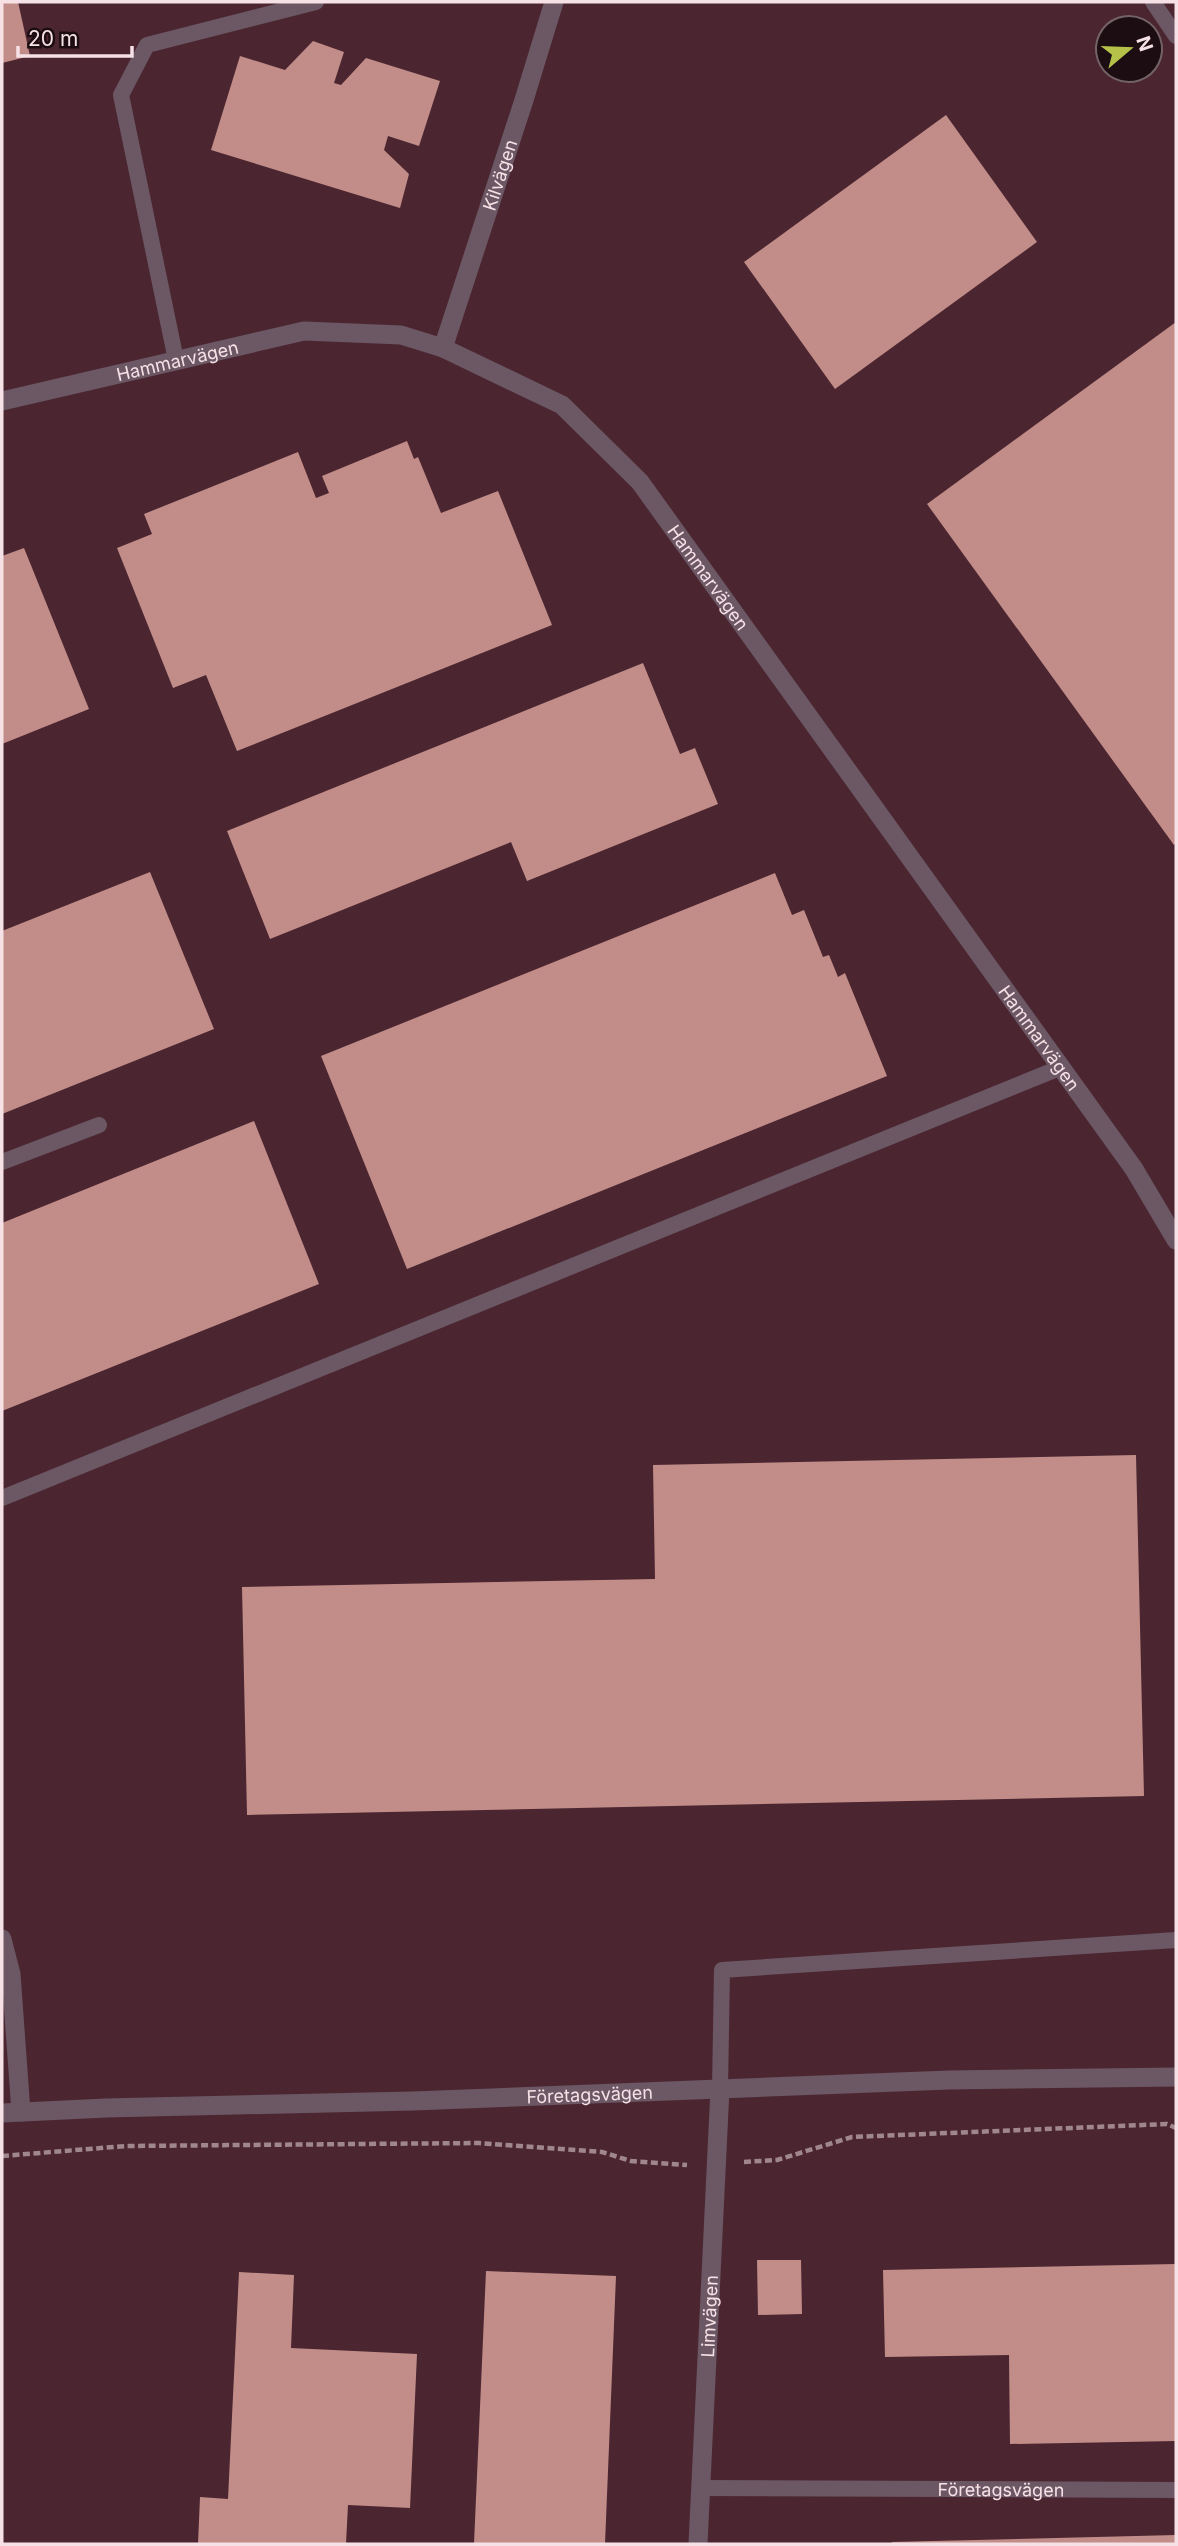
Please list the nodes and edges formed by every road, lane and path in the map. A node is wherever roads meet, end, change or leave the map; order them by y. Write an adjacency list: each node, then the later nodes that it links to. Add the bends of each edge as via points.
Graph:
1 (316, 2): 6 (lane, via 147,45 121,95)
2 (554, 2): 5 (street, Kilvägen)
3 (1153, 2): 4 (lane)
4 (1176, 36)
5 (443, 348): 6 (street, Hammarvägen, via 401,335 304,331); 8 (street, Hammarvägen, via 562,405 640,482)
6 (176, 360): 7 (street, Hammarvägen)
7 (2, 401)
8 (1062, 1067): 11 (street, Hammarvägen, via 1134,1169); 12 (lane)
9 (99, 1125): 10 (lane)
10 (2, 1162)
11 (1176, 1240)
12 (2, 1498)
13 (2, 1939): 17 (street, via 11,1974)
14 (1176, 1940): 16 (lane, via 722,1970)
15 (1176, 2077): 16 (street, Företagsvägen)
16 (720, 2089): 17 (street, Företagsvägen); 20 (street, Limvägen)
17 (11, 2112)
18 (1176, 2127): 20 (path, via 852,2137 777,2160)
19 (2, 2156): 20 (path, via 126,2146 479,2143 602,2152 668,2165)
20 (716, 2164): 21 (street, Limvägen)
21 (700, 2488): 22 (lane, Företagsvägen); 23 (street, Limvägen)
22 (1176, 2490)
23 (698, 2544)

